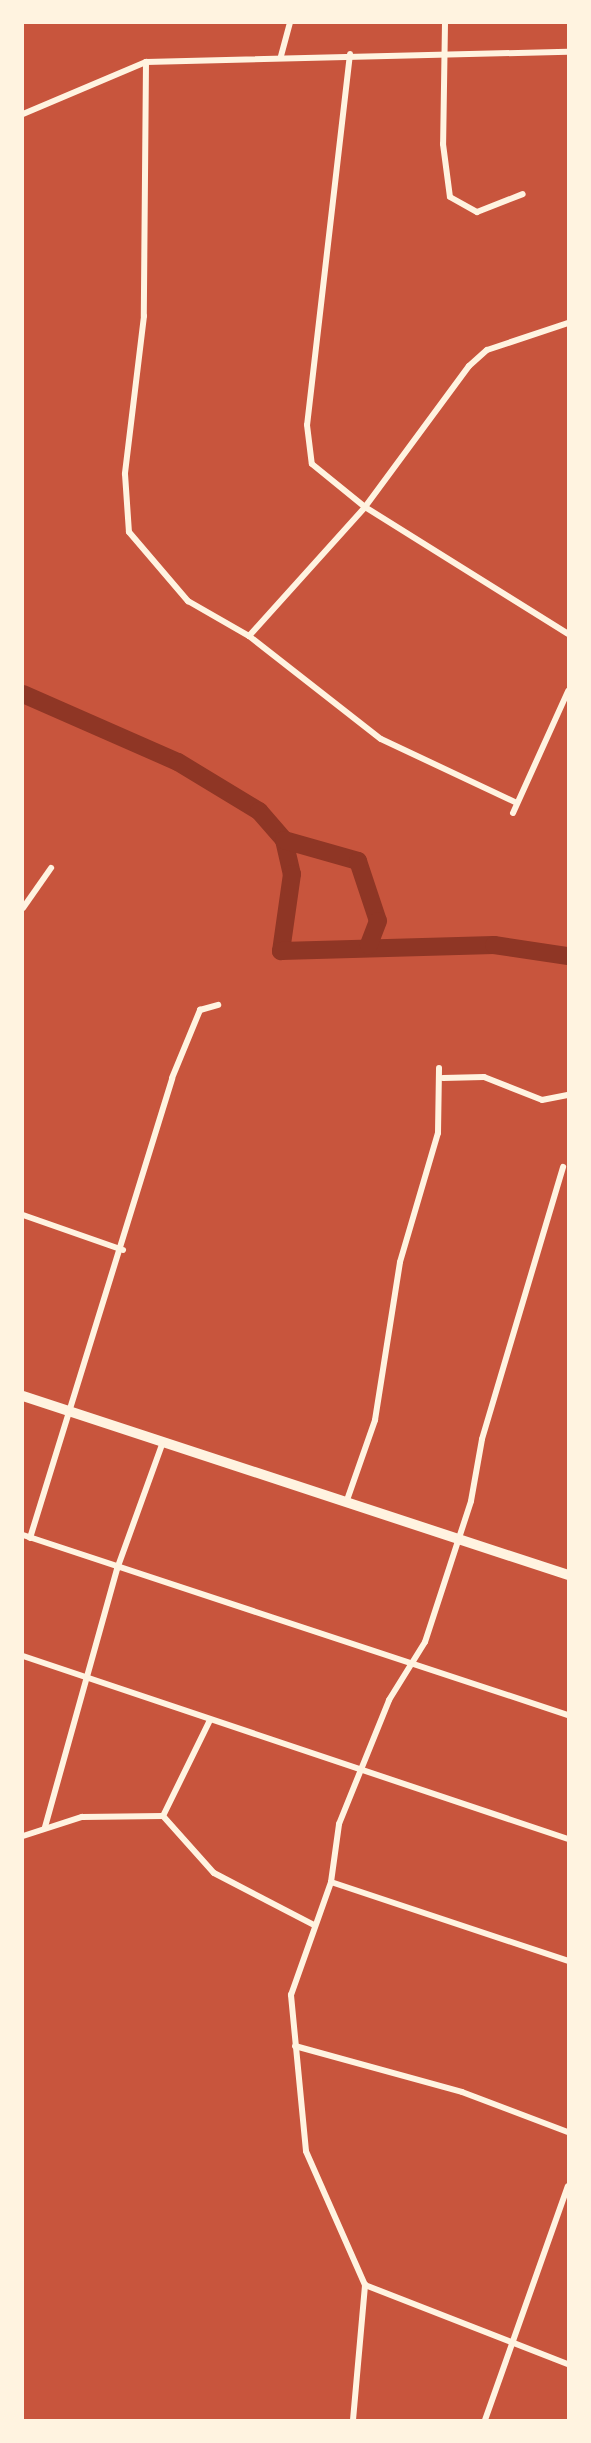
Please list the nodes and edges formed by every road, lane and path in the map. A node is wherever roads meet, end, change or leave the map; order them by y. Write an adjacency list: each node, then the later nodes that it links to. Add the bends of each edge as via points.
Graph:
1 (290, 23): 6 (street)
2 (445, 23): 4 (street)
3 (568, 52): 4 (street)
4 (442, 53): 5 (street); 9 (street, via 450,197 477,212)
5 (350, 54): 6 (street); 11 (street, via 305,445 313,464)
6 (281, 56): 7 (street)
7 (146, 62): 8 (street); 13 (street, via 144,316 123,510 141,551 188,601)
8 (23, 114)
9 (523, 194)
10 (568, 323): 11 (street, via 487,350 469,366)
11 (365, 507): 12 (street); 13 (street)
12 (568, 634)
13 (249, 636): 15 (street, via 381,739)
14 (568, 691): 15 (street)
15 (517, 803): 16 (street)
16 (513, 813)
17 (51, 868): 18 (street)
18 (23, 908)
19 (218, 1005): 25 (street, via 200,1010 186,1039)
20 (439, 1068): 21 (street)
21 (443, 1078): 22 (street, via 484,1077 542,1100); 29 (street, via 438,1133 395,1287 375,1420)
22 (568, 1095)
23 (563, 1167): 31 (street)
24 (23, 1215): 25 (street)
25 (122, 1250): 27 (street)
26 (23, 1396): 27 (main road)
27 (70, 1412): 28 (main road); 30 (street)
28 (163, 1442): 29 (main road); 32 (street)
29 (346, 1503): 31 (main road)
30 (26, 1537): 32 (street)
31 (456, 1538): 33 (main road); 35 (street)
32 (117, 1569): 35 (street); 36 (street)
33 (568, 1575)
34 (23, 1656): 36 (street)
35 (415, 1665): 37 (street); 39 (street, via 389,1700)
36 (86, 1675): 38 (street); 41 (street)
37 (568, 1714)
38 (210, 1720): 39 (street); 40 (street)
39 (363, 1772): 43 (street); 44 (street, via 339,1824)
40 (163, 1816): 41 (street, via 82,1817); 45 (street, via 214,1873)
41 (45, 1827): 42 (street)
42 (23, 1836)
43 (568, 1839)
44 (331, 1882): 45 (street); 46 (street)
45 (314, 1925): 47 (street, via 291,1996)
46 (568, 1961)
47 (295, 2046): 48 (street, via 462,2092); 50 (street, via 311,2168)
48 (568, 2132)
49 (568, 2186): 51 (street)
50 (365, 2285): 51 (street); 53 (street)
51 (513, 2345): 52 (street); 54 (street)
52 (568, 2364)
53 (353, 2420)
54 (485, 2420)

